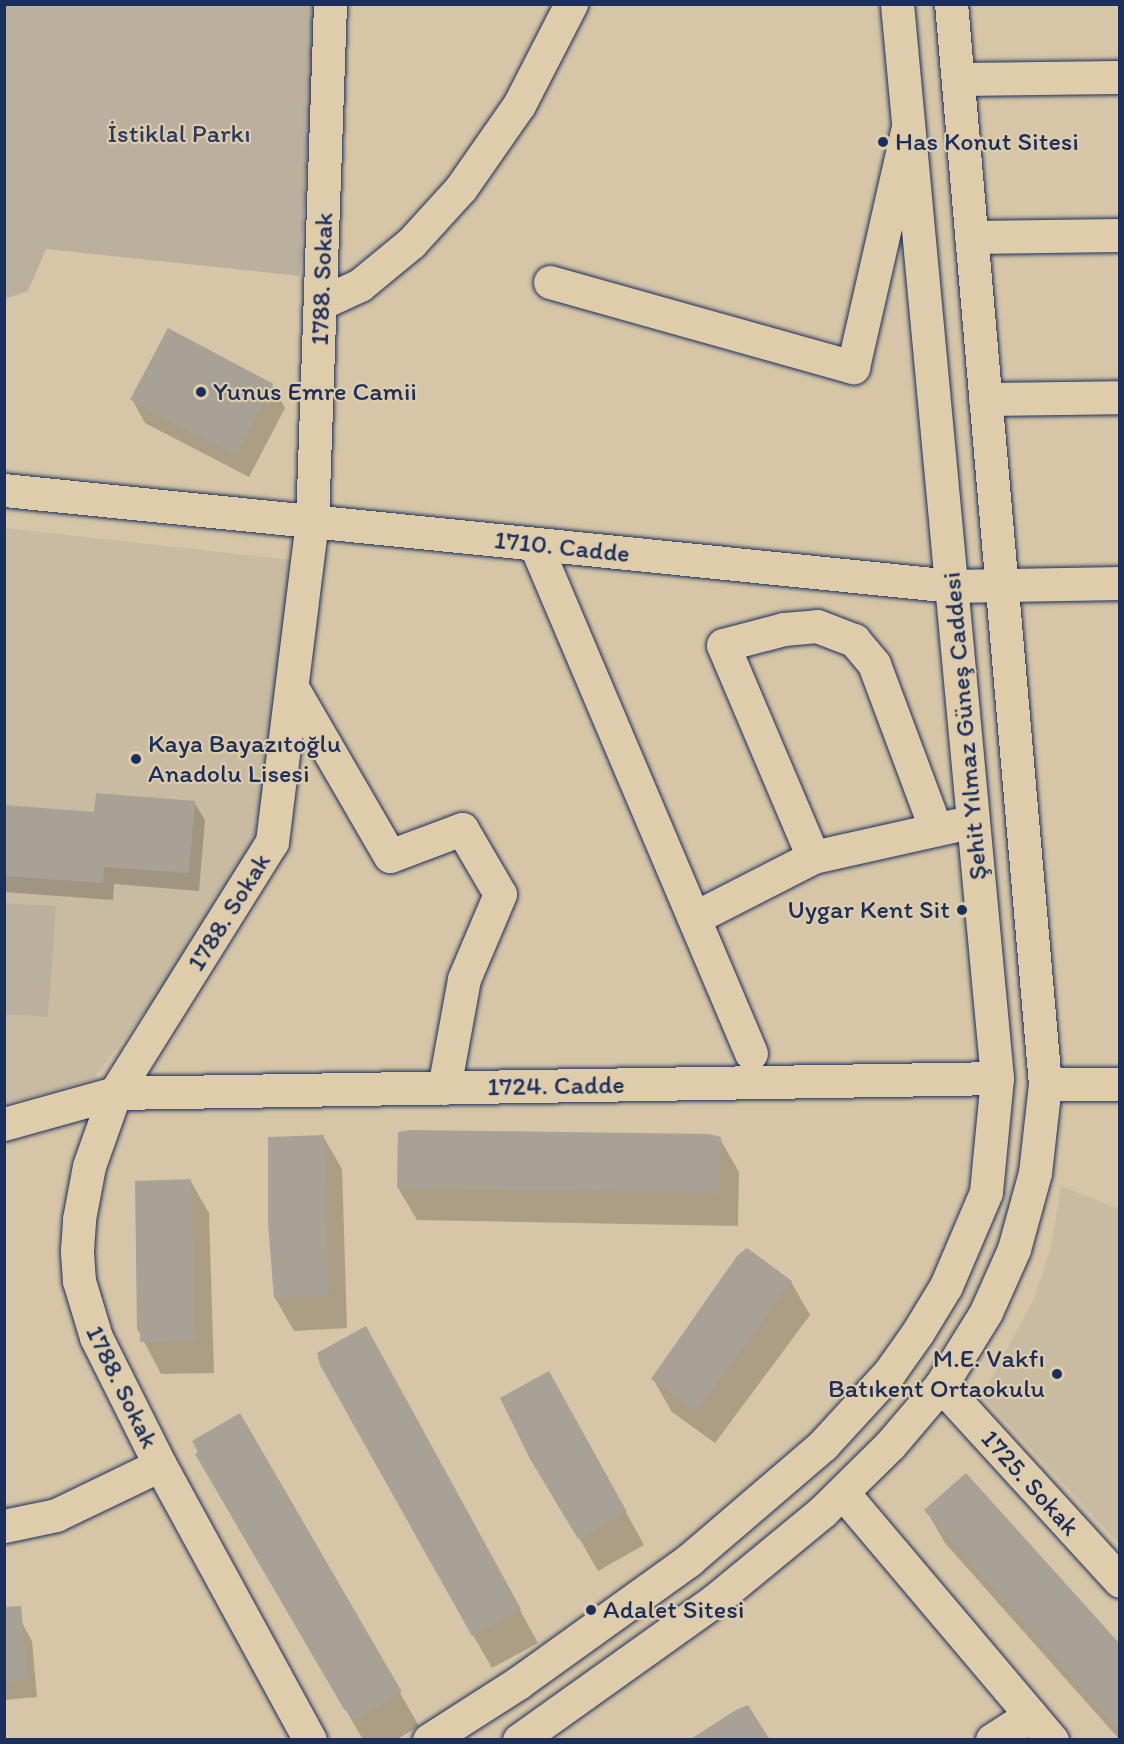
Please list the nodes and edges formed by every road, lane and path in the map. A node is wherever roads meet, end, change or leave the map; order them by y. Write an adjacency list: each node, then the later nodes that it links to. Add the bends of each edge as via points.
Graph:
1 (330, 4): 11 (street, 1788. Sokak)
2 (571, 4): 11 (street, via 519,105 462,188 411,243 360,285)
3 (897, 4): 7 (street, Şehit Yılmaz Güneş Caddesi)
4 (951, 4): 6 (street, Şehit Yılmaz Güneş Caddesi)
5 (1119, 77): 6 (street)
6 (958, 79): 9 (street, Şehit Yılmaz Güneş Caddesi)
7 (908, 125): 10 (street, via 853,367); 18 (street, Şehit Yılmaz Güneş Caddesi)
8 (1119, 236): 9 (street)
9 (972, 237): 13 (street, Şehit Yılmaz Güneş Caddesi)
10 (550, 282)
11 (321, 303): 15 (street, 1788. Sokak)
12 (1119, 398): 13 (street)
13 (985, 399): 19 (street, Şehit Yılmaz Güneş Caddesi)
14 (4, 490): 15 (street, 1710. Cadde)
15 (312, 522): 16 (street, 1710. Cadde); 20 (street, 1788. Sokak)
16 (535, 544): 18 (street, 1710. Cadde); 24 (street)
17 (1119, 583): 19 (street, 1710. Cadde)
18 (952, 586): 19 (street, 1710. Cadde); 21 (street, Şehit Yılmaz Güneş Caddesi)
19 (1002, 586): 27 (street, Şehit Yılmaz Güneş Caddesi)
20 (292, 688): 29 (street, via 390,856 462,829 500,894 464,979); 30 (street, 1788. Sokak, via 272,842)
21 (974, 824): 22 (street); 26 (street, Şehit Yılmaz Güneş Caddesi)
22 (935, 827): 23 (street); 23 (street, via 874,664 854,640 817,626 784,629 723,645)
23 (813, 856): 24 (street)
24 (694, 918): 25 (street)
25 (752, 1053)
26 (997, 1078): 29 (street, 1724. Cadde); 39 (street, Şehit Yılmaz Güneş Caddesi, via 987,1182 971,1234 946,1287 889,1373 823,1445 688,1560 518,1683)
27 (1045, 1084): 28 (street); 32 (street, Şehit Yılmaz Güneş Caddesi, via 1035,1173 1014,1249 987,1312)
28 (1119, 1084)
29 (444, 1088): 30 (street, 1724. Cadde)
30 (115, 1093): 31 (street, 1724. Cadde); 33 (street, 1788. Sokak, via 84,1191 79,1219 79,1281 96,1337)
31 (4, 1124)
32 (941, 1385): 34 (street, Şehit Yılmaz Güneş Caddesi); 36 (street, 1725. Sokak)
33 (160, 1465): 35 (street, via 56,1515); 38 (street, 1788. Sokak)
34 (843, 1493): 37 (street); 40 (street, Şehit Yılmaz Güneş Caddesi, via 714,1600)
35 (4, 1526)
36 (1119, 1581)
37 (1031, 1715): 41 (street); 42 (street)
38 (310, 1740)
39 (429, 1740)
40 (519, 1740)
41 (992, 1740)
42 (1052, 1740)

